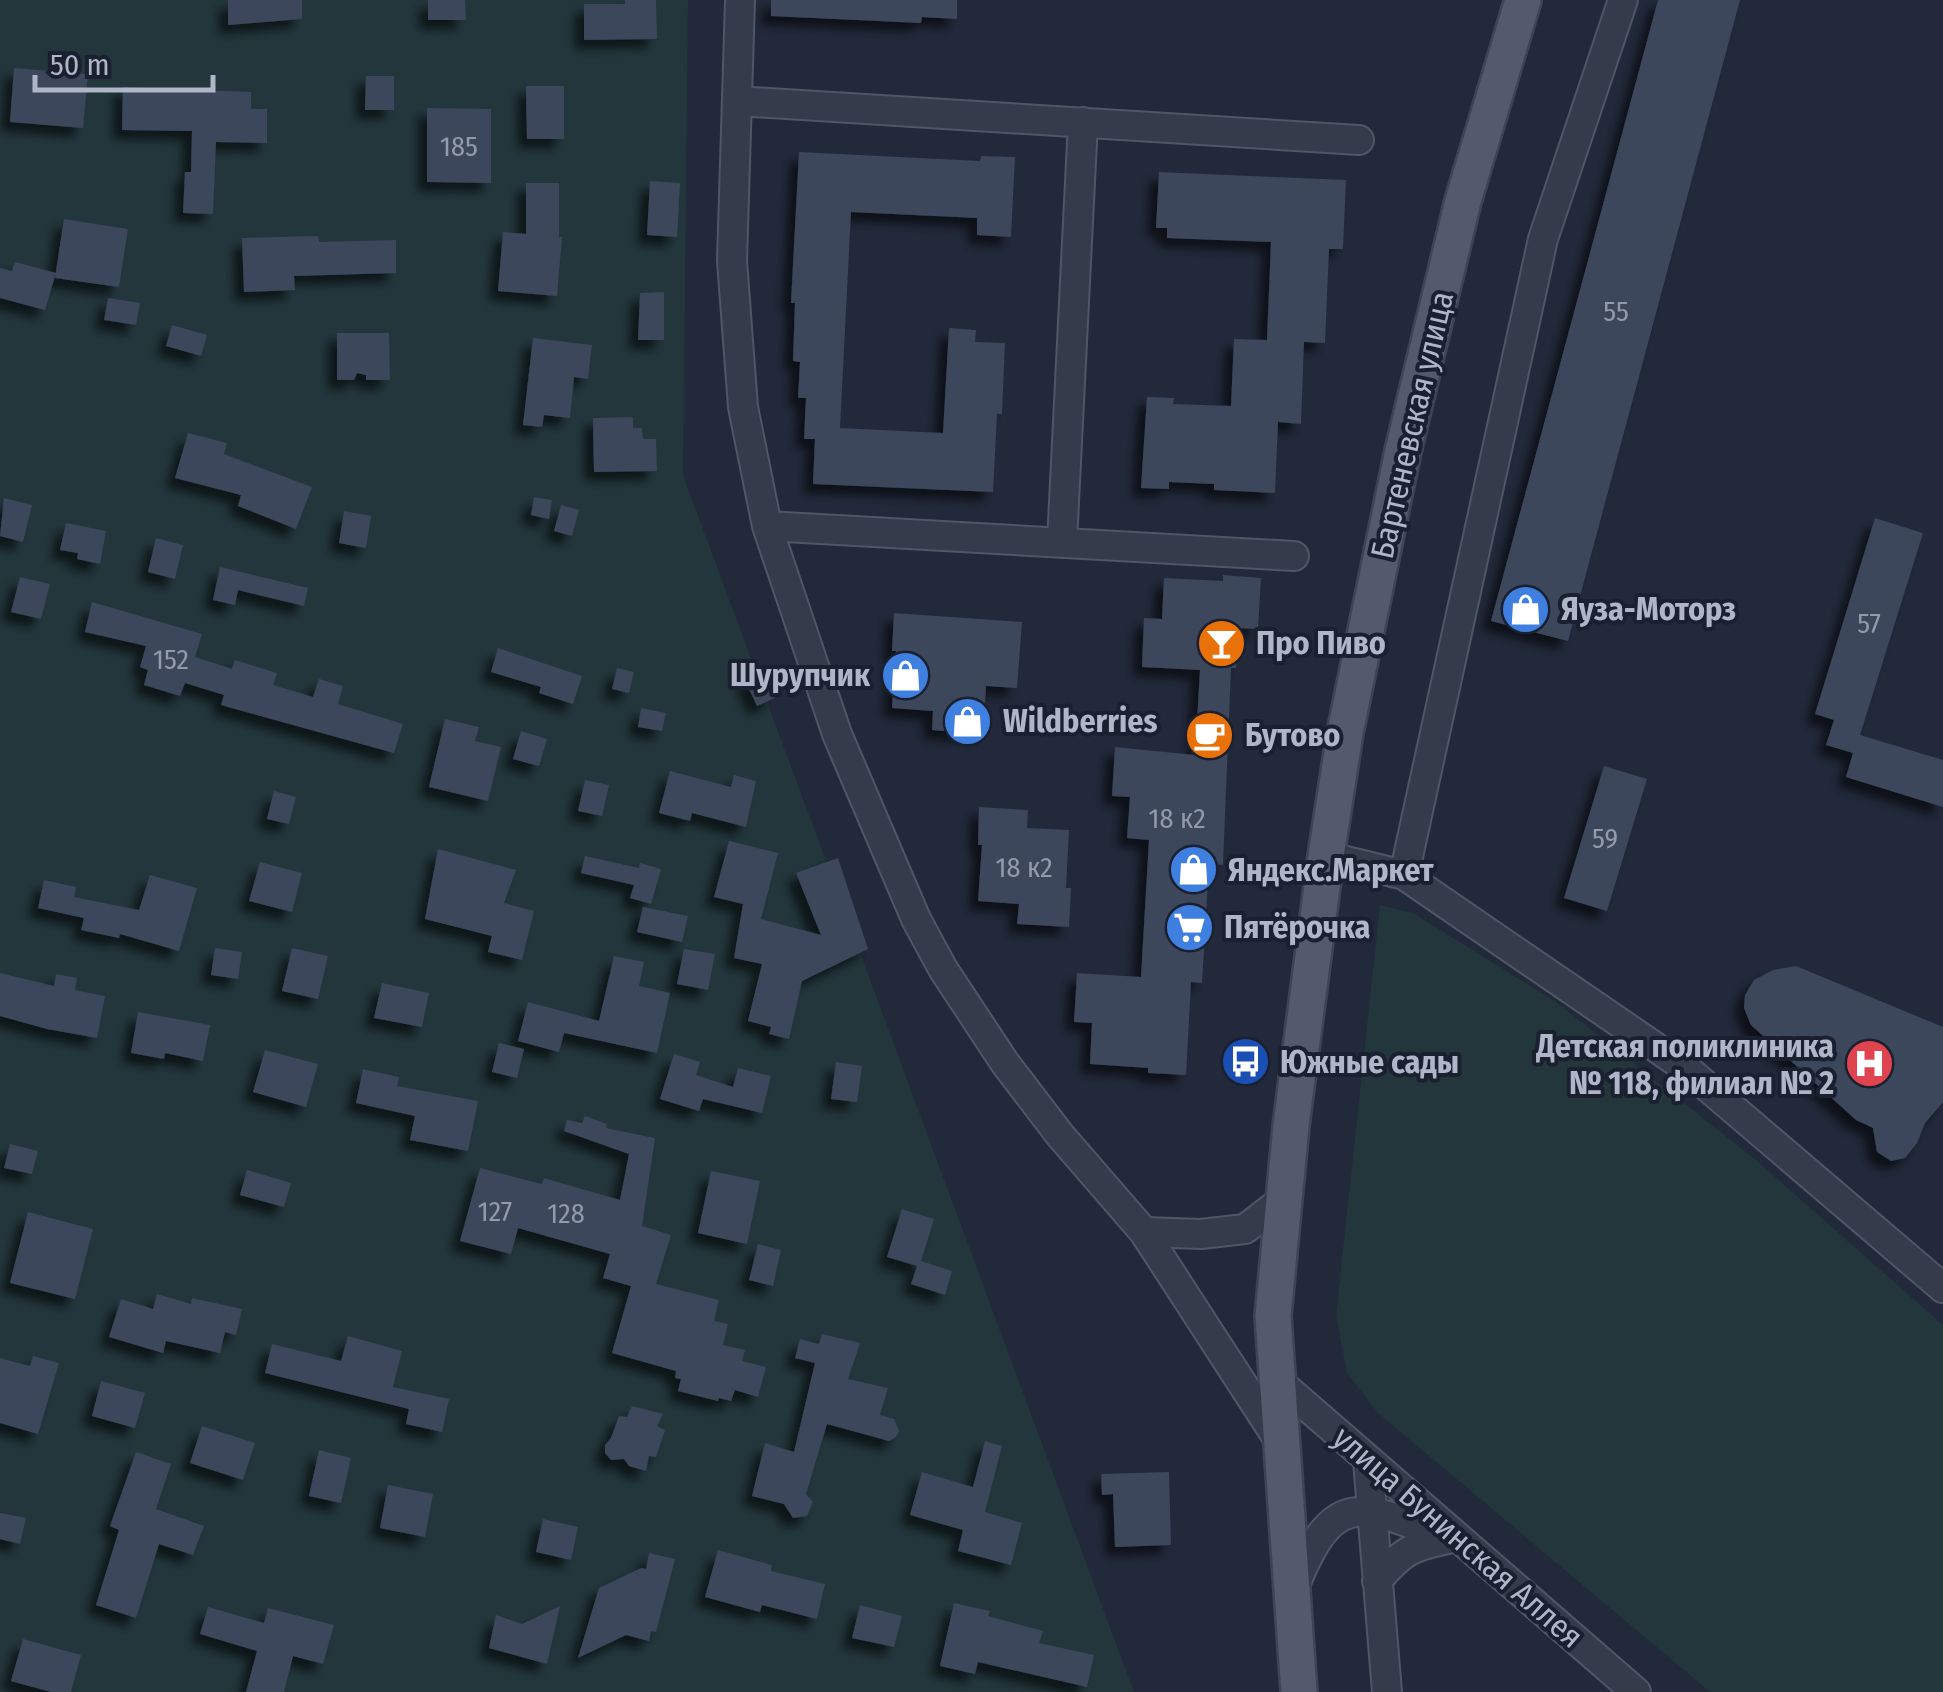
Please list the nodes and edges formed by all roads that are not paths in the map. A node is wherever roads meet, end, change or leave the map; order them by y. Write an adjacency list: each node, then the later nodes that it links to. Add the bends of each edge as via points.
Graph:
1 (740, 0): 4 (street)
2 (1523, 0): 10 (main road, Бартеневская улица, via 1463,202 1403,452)
3 (1623, 0): 11 (street, via 1543,239)
4 (737, 101): 5 (street); 7 (street, via 733,302 743,407)
5 (1082, 122): 6 (street); 8 (street)
6 (1359, 140)
7 (767, 526): 8 (street); 13 (street, via 844,750 916,919 1005,1062)
8 (1062, 542): 9 (street)
9 (1294, 556)
10 (1326, 856): 11 (street); 12 (main road, Бартеневская улица)
11 (1404, 876): 14 (street, via 1683,1066)
12 (1284, 1199): 13 (street, via 1245,1229); 15 (main road, Бартеневская улица, via 1273,1316)
13 (1144, 1232): 16 (street)
14 (1943, 1288)
15 (1279, 1382): 16 (main road, Бартеневская улица); 17 (street, улица Бунинская Аллея)
16 (1282, 1446): 21 (main road, Бартеневская улица)
17 (1368, 1461): 18 (street); 19 (street, улица Бунинская Аллея)
18 (1372, 1514): 19 (street); 20 (street); 21 (street, via 1337,1516 1321,1531)
19 (1459, 1543): 20 (street, via 1414,1546); 24 (street, улица Бунинская Аллея)
20 (1377, 1581): 23 (street)
21 (1291, 1596): 22 (main road, Бартеневская улица)
22 (1299, 1692)
23 (1387, 1692)
24 (1636, 1692)

